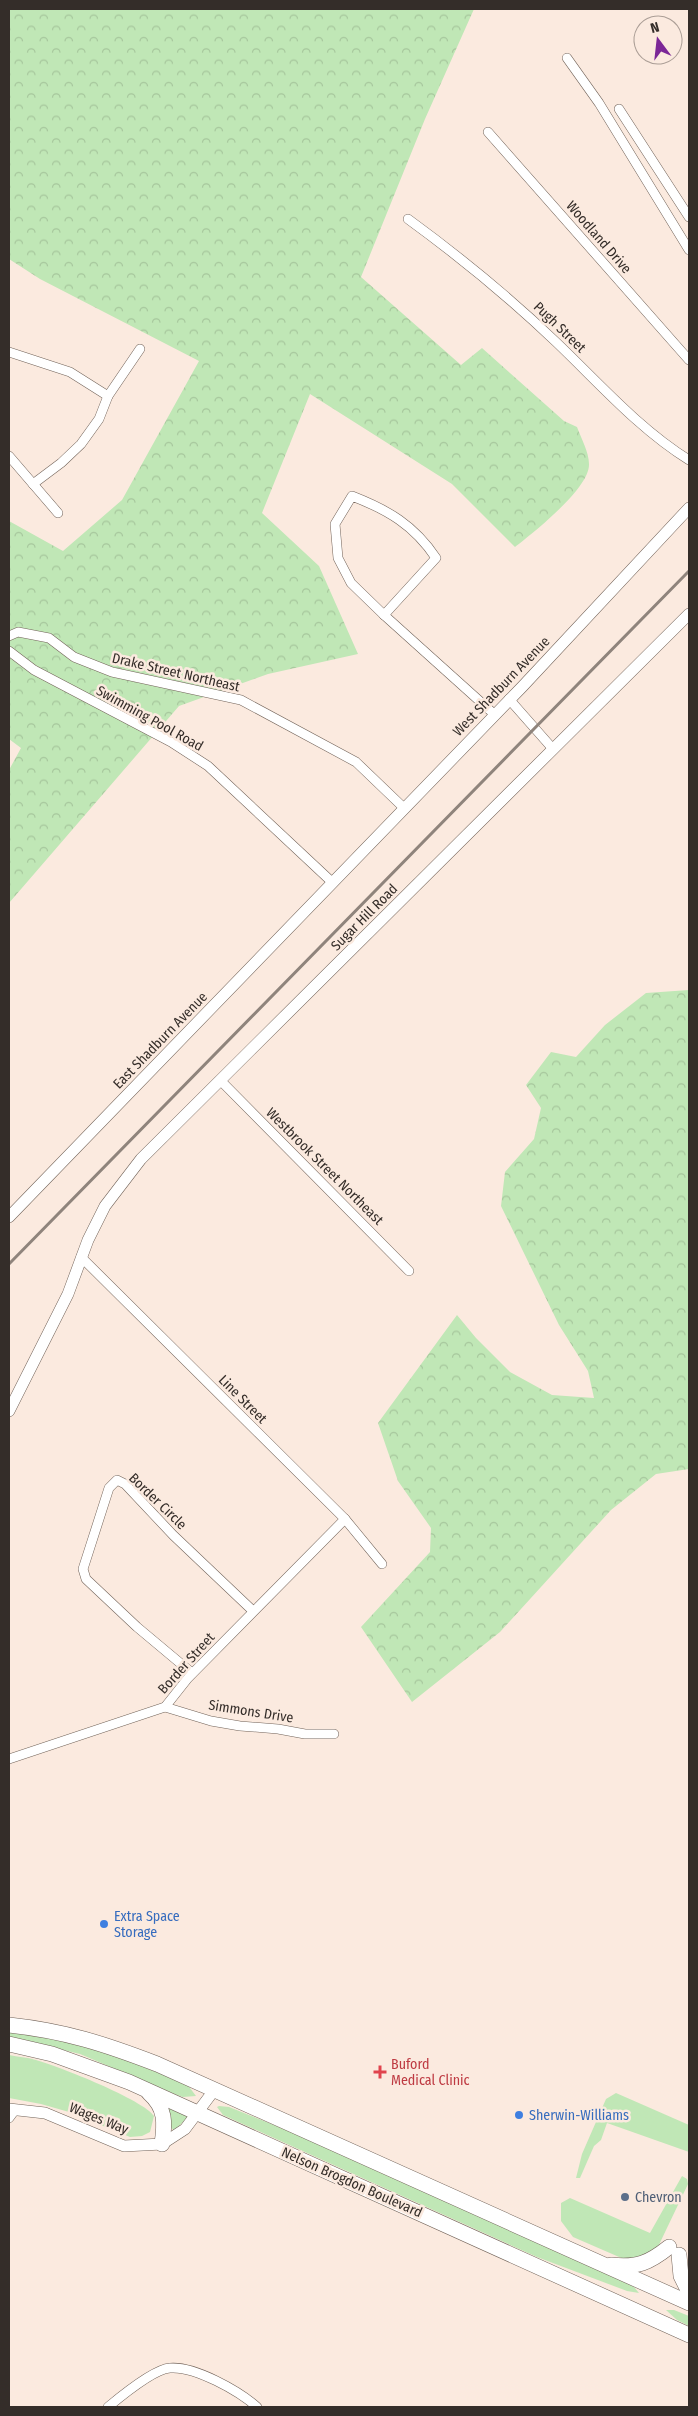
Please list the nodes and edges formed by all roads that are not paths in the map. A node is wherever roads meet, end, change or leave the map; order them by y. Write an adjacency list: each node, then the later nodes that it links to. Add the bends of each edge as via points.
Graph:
1 (568, 58): 6 (street)
2 (619, 109): 4 (street)
3 (488, 132): 9 (street, Woodland Drive)
4 (689, 216)
5 (408, 218): 12 (street, Pugh Street, via 503,293 635,417)
6 (689, 250)
7 (140, 349): 10 (street)
8 (9, 352): 10 (street, via 70,372)
9 (689, 360)
10 (108, 396): 13 (street, via 99,419 81,444)
11 (9, 456): 13 (street)
12 (689, 460)
13 (32, 484): 15 (street)
14 (689, 508): 20 (street, West Shadburn Avenue)
15 (58, 513)
16 (689, 614): 22 (street, Sugar Hill Road)
17 (384, 615): 17 (street, via 436,558 426,542 402,522 382,508 352,496 335,524 338,558 351,583); 21 (street)
18 (9, 636): 23 (street, Drake Street Northeast, via 18,632 49,638 74,658 112,672 241,700 356,762)
19 (9, 651): 24 (street, Swimming Pool Road, via 34,670 171,742 208,766)
20 (509, 699): 21 (street, West Shadburn Avenue); 22 (street)
21 (494, 714): 23 (street, West Shadburn Avenue)
22 (553, 749): 25 (street, Sugar Hill Road)
23 (404, 808): 24 (street, West Shadburn Avenue)
24 (333, 883): 26 (street, East Shadburn Avenue)
25 (221, 1081): 27 (street, Sugar Hill Road, via 141,1159 105,1206); 28 (street, Westbrook Street Northeast)
26 (9, 1216)
27 (81, 1256): 29 (street, Sugar Hill Road, via 68,1294); 30 (street, Line Street)
28 (409, 1271)
29 (9, 1411)
30 (345, 1519): 31 (street, Line Street); 32 (street, Border Street)
31 (382, 1564)
32 (252, 1610): 33 (street, Border Street); 33 (street, Border Circle, via 125,1484 117,1480 108,1488 83,1569 86,1579)
33 (192, 1673): 34 (street, Border Street)
34 (165, 1707): 35 (street, Simmons Drive, via 240,1726); 36 (street, Border Street)
35 (334, 1734)
36 (9, 1759)
37 (9, 2026): 40 (highway, Nelson Brogdon Boulevard, via 59,2032 98,2042)
38 (9, 2044): 39 (highway, Nelson Brogdon Boulevard, via 88,2065)
39 (142, 2088): 42 (highway, Nelson Brogdon Boulevard); 43 (highway, via 162,2108)
40 (215, 2089): 42 (street); 44 (highway, Nelson Brogdon Boulevard)
41 (11, 2112): 43 (street, Wages Way, via 45,2113 124,2146)
42 (198, 2112): 43 (street, via 185,2128); 47 (highway, Nelson Brogdon Boulevard)
43 (162, 2144)
44 (601, 2264): 45 (highway, via 643,2264 674,2251); 46 (highway, Nelson Brogdon Boulevard)
45 (689, 2292)
46 (689, 2304)
47 (689, 2334)
48 (108, 2407): 49 (street, via 129,2388 169,2368 192,2372 220,2384)
49 (257, 2407)

